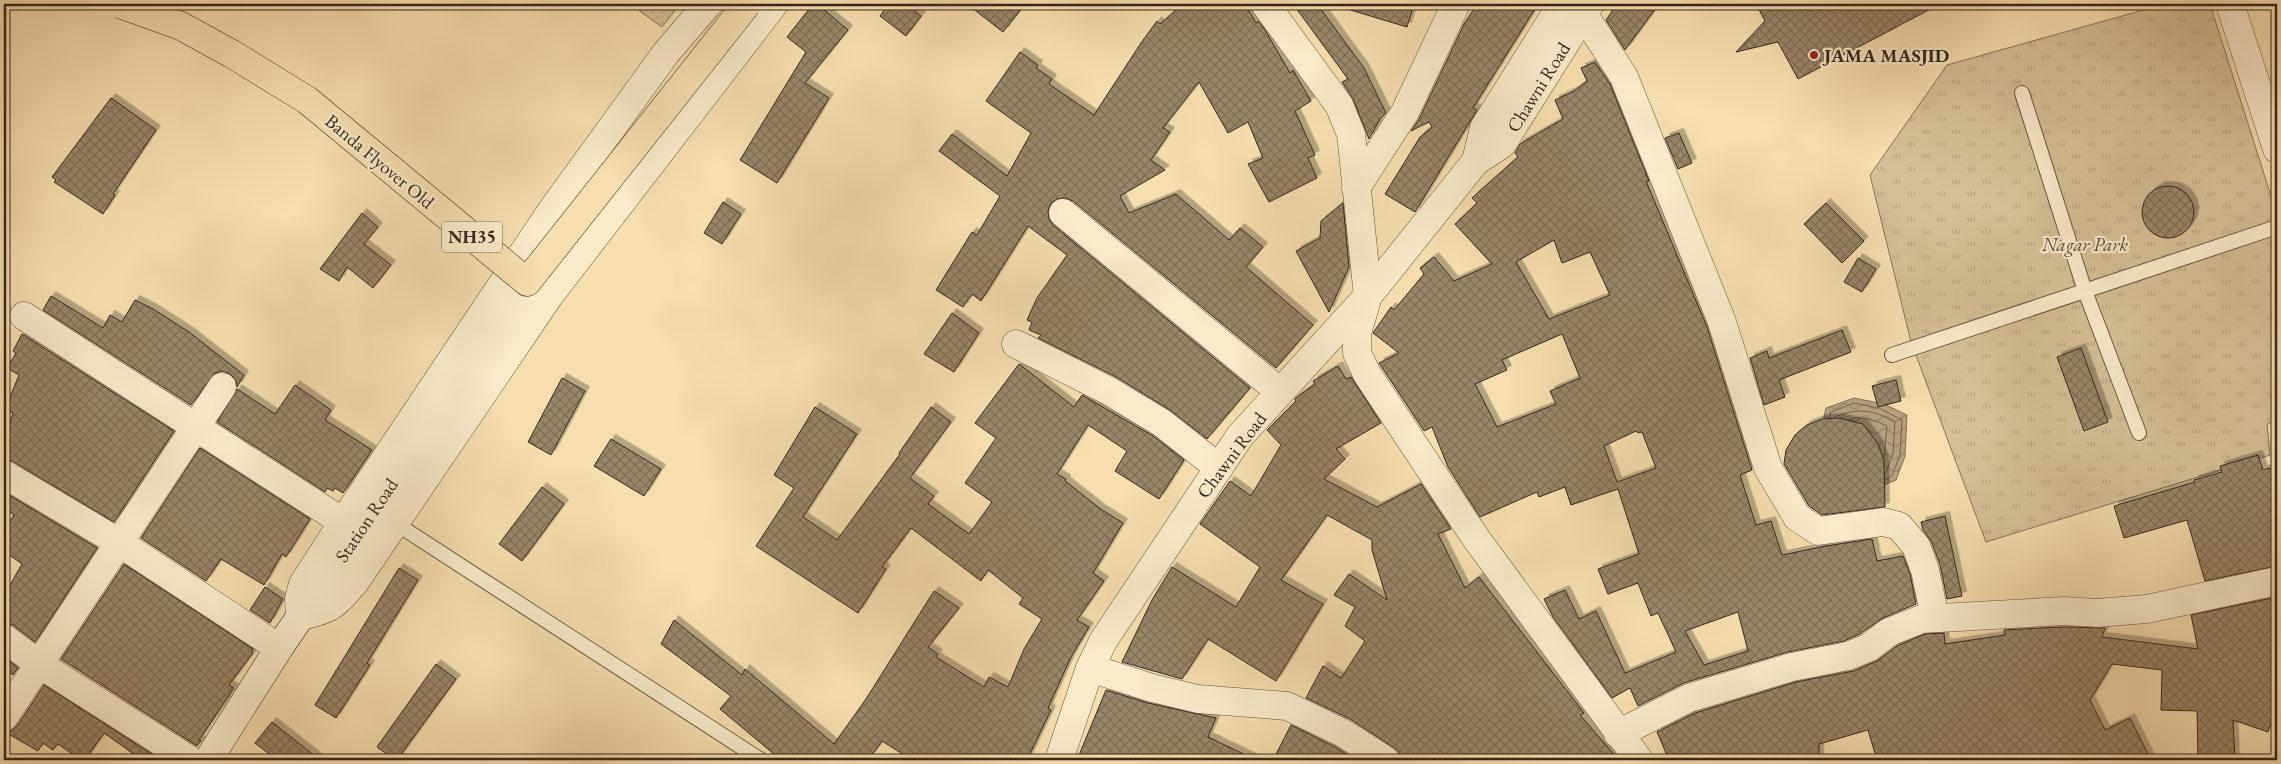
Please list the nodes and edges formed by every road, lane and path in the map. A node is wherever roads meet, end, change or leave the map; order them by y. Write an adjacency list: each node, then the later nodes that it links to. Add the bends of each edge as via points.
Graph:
1 (120, 4): 14 (highway, Banda Flyover Old / NH35, bridge, via 181,26 307,100)
2 (708, 4): 26 (street, via 666,53 552,210)
3 (746, 4): 14 (highway, bridge)
4 (774, 4): 27 (street, via 549,296)
5 (1265, 4): 11 (street, via 1339,105 1351,134)
6 (1456, 4): 11 (street, via 1405,112)
7 (2230, 4): 10 (street)
8 (1578, 6): 16 (street, Chawni Road, via 1502,144 1476,161); 31 (street, via 1624,77 1722,322 1768,468 1783,494 1797,517 1818,531 1883,522 1899,526 1916,546)
9 (2022, 93): 15 (lane)
10 (2277, 149)
11 (1356, 188): 16 (street)
12 (1063, 213): 21 (street)
13 (2277, 228): 15 (lane)
14 (527, 282): 30 (street, Station Road)
15 (2085, 291): 19 (lane); 23 (lane)
16 (1368, 296): 21 (street, Chawni Road); 37 (street, via 1357,333 1357,353 1367,374 1475,537)
17 (24, 316): 22 (street)
18 (1016, 344): 24 (street, via 1109,391 1162,423)
19 (1892, 355)
20 (222, 387): 22 (street)
21 (1280, 392): 24 (street, Chawni Road, via 1240,436)
22 (196, 425): 26 (street); 28 (street)
23 (2139, 433)
24 (1219, 468): 35 (street, Chawni Road, via 1103,641)
25 (4, 474): 28 (street)
26 (343, 522): 30 (street, via 303,584 299,599)
27 (395, 523): 30 (street, via 355,582 335,605 322,612); 40 (lane)
28 (118, 542): 33 (street); 34 (street)
29 (2277, 581): 31 (street, via 2147,609)
30 (300, 616): 33 (street, Station Road)
31 (1936, 618): 37 (street, via 1922,619 1888,632 1868,648 1848,656 1792,667 1688,698)
32 (4, 638): 34 (street)
33 (279, 648): 39 (street, Station Road)
34 (39, 664): 36 (street); 38 (street)
35 (1090, 668): 41 (street, Chawni Road); 42 (street, via 1198,699 1287,706 1343,733)
36 (4, 717)
37 (1618, 734): 43 (street)
38 (190, 760)
39 (208, 760)
40 (761, 760)
41 (1059, 760)
42 (1385, 760)
43 (1637, 760)

